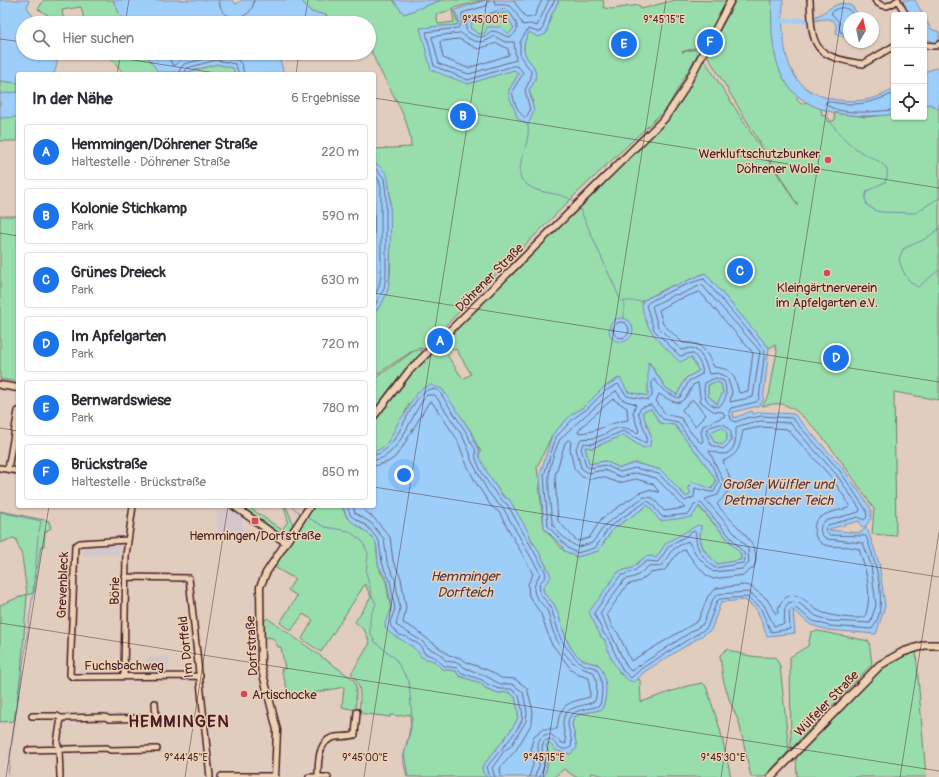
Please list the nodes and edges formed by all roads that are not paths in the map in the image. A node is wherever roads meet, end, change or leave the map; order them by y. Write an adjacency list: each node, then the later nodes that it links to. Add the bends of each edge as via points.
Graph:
1 (731, 0): 11 (street, Döhrener Straße, via 670,112 437,343 401,380)
2 (810, 0): 8 (street, via 813,40 825,54 862,64)
3 (875, 0): 4 (street, via 882,6)
4 (896, 1): 5 (street)
5 (904, 12)
6 (927, 44): 7 (street)
7 (937, 45)
8 (891, 48)
9 (0, 385): 10 (street)
10 (16, 388)
11 (376, 413)
12 (16, 423): 14 (street)
13 (0, 468): 14 (street)
14 (8, 469): 15 (street)
15 (16, 471)
16 (133, 508): 19 (street, Börie)
17 (237, 508): 20 (street)
18 (309, 508): 20 (street)
19 (127, 540): 21 (street, Börie); 25 (street, Grevenbleck, via 85,542 75,546 69,672)
20 (285, 542): 38 (street, Dorfstraße, via 264,576 260,592 261,666 277,730)
21 (125, 577): 23 (street, Börie); 24 (street, Im Dorffeld, via 189,578)
22 (939, 644): 41 (main road, Wülfeler Straße, via 925,645 887,660)
23 (124, 676): 24 (street, Fuchsbachweg); 25 (street, Fuchsbachweg)
24 (200, 676): 35 (street, Im Dorffeld)
25 (73, 677)
26 (155, 703): 29 (street, via 156,718)
27 (357, 712): 33 (street, via 355,735 329,738 325,742 318,762)
28 (32, 716): 29 (street)
29 (61, 718): 30 (street)
30 (59, 748): 31 (street); 32 (street); 34 (street)
31 (157, 749)
32 (28, 750)
33 (318, 776): 39 (street); 40 (street)
34 (60, 777)
35 (210, 777)
36 (222, 777): 37 (main road)
37 (271, 777)
38 (275, 777)
39 (309, 777)
40 (328, 777)
41 (771, 777)

